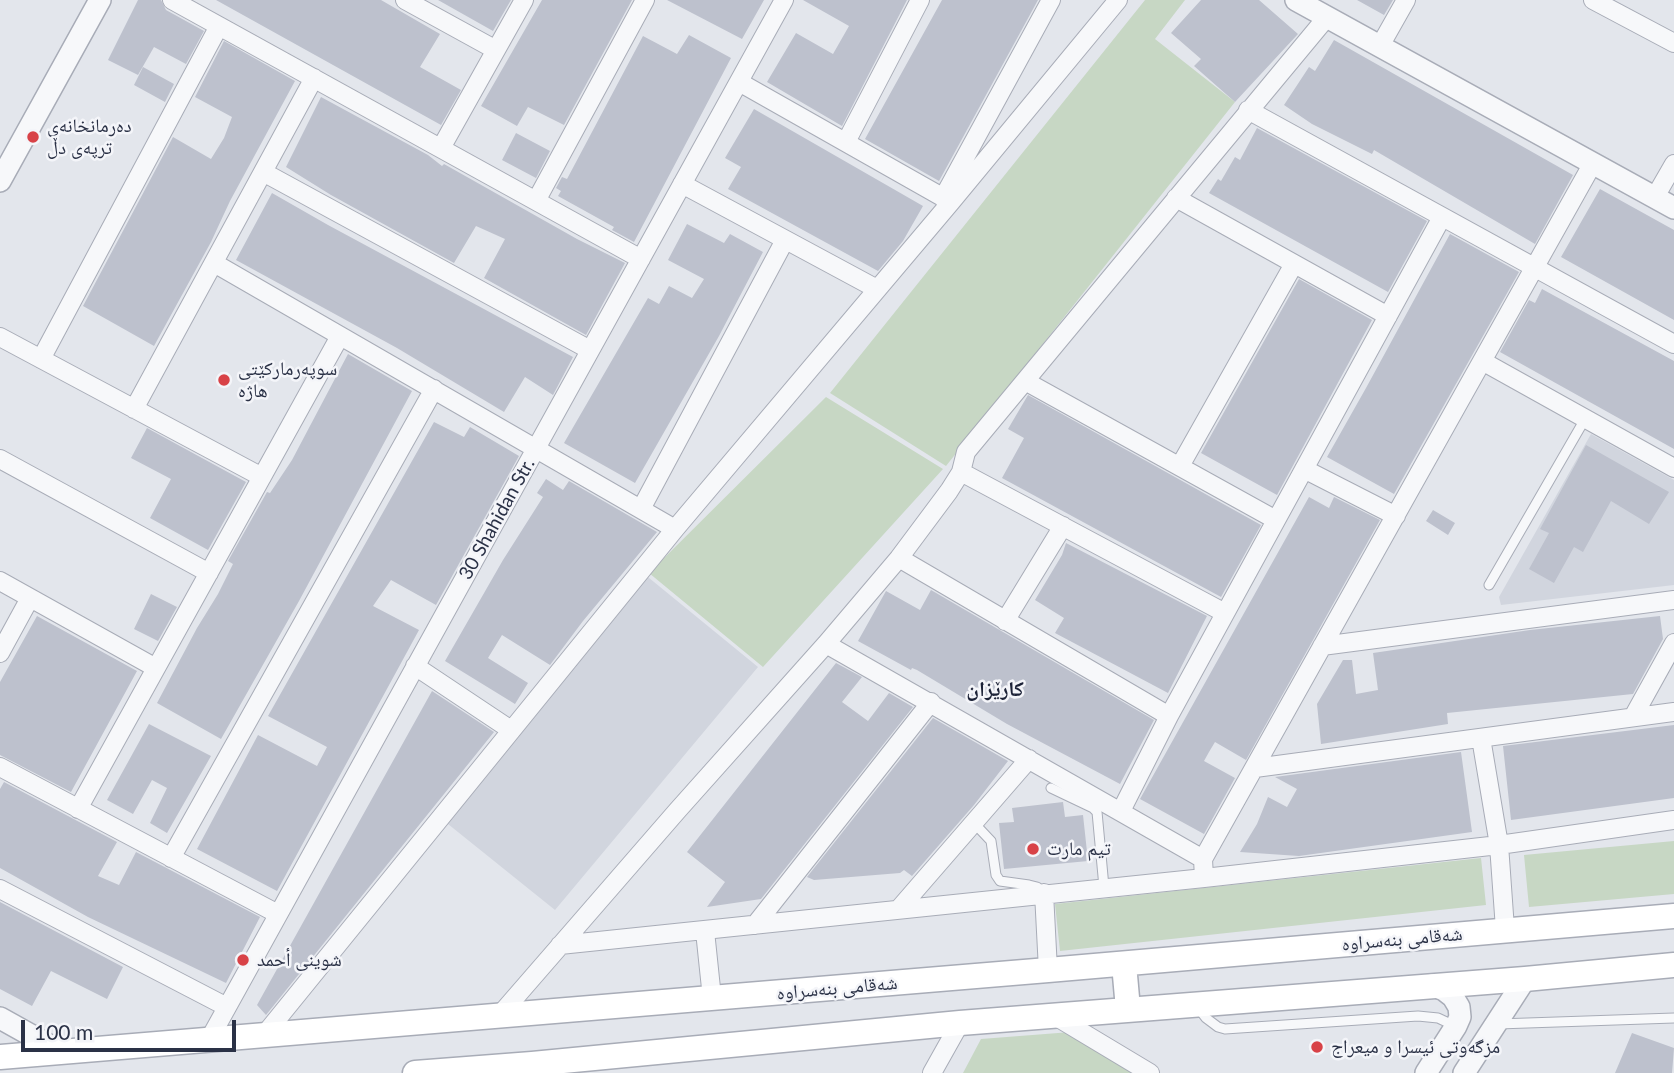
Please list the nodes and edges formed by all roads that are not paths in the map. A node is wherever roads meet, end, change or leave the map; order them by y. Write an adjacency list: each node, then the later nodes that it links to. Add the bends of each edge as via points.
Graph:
1 (100, 0): 26 (street)
2 (172, 0): 14 (street)
3 (405, 0): 17 (street)
4 (524, 0): 17 (street)
5 (645, 0): 31 (street)
6 (784, 0): 19 (street, 30 Shahidan Str.)
7 (920, 0): 21 (street)
8 (1051, 0): 30 (street)
9 (1118, 0): 30 (street)
10 (1296, 0): 13 (street)
11 (1406, 0): 16 (street)
12 (1593, 0): 15 (street)
13 (1327, 17): 16 (street); 20 (street)
14 (219, 26): 18 (street); 45 (street)
15 (1674, 43)
16 (1380, 46): 23 (street)
17 (496, 50): 22 (street)
18 (314, 78): 22 (street); 25 (street)
19 (739, 82): 21 (street); 27 (street, 30 Shahidan Str.)
20 (1248, 110): 29 (street); 33 (street)
21 (846, 142): 30 (street)
22 (441, 148): 31 (street)
23 (1593, 163): 28 (street); 38 (street)
24 (1674, 164): 28 (street)
25 (263, 172): 36 (street); 44 (street)
26 (0, 181)
27 (682, 184): 34 (street); 35 (street, 30 Shahidan Str.)
28 (1655, 197): 32 (street)
29 (1175, 198): 37 (street); 47 (street)
30 (947, 200): 39 (street)
31 (536, 201): 35 (street)
32 (1674, 208)
33 (1442, 216): 38 (street); 40 (street)
34 (785, 240): 39 (street); 58 (street)
35 (640, 259): 44 (street, 30 Shahidan Str.)
36 (214, 263): 41 (street); 49 (street)
37 (1293, 264): 40 (street); 53 (street)
38 (1534, 268): 43 (street); 46 (street)
39 (877, 289): 62 (street)
40 (1388, 316): 55 (street)
41 (340, 336): 48 (street); 57 (street)
42 (0, 337): 45 (street)
43 (1674, 344)
44 (590, 350): 51 (street, 30 Shahidan Str.)
45 (41, 359): 49 (street)
46 (1482, 361): 50 (street); 59 (street)
47 (1025, 381): 53 (street); 56 (street, via 966,453)
48 (434, 389): 51 (street); 92 (street)
49 (134, 409): 57 (street)
50 (1585, 419): 54 (street); 66 (lane)
51 (536, 448): 58 (street); 75 (street, 30 Shahidan Str.)
52 (0, 459): 64 (street)
53 (1180, 466): 60 (street)
54 (1674, 468)
55 (1304, 469): 59 (street); 60 (street)
56 (961, 472): 61 (street); 63 (street)
57 (262, 477): 64 (street)
58 (640, 509): 62 (street)
59 (1396, 516): 73 (street)
60 (1276, 520): 69 (street)
61 (1063, 526): 69 (street); 70 (street)
62 (675, 529): 81 (street)
63 (899, 558): 70 (street); 72 (street)
64 (209, 573): 76 (street)
65 (0, 581): 67 (street)
66 (1489, 585)
67 (30, 598): 74 (street); 76 (street)
68 (1674, 600): 73 (street)
69 (1225, 613): 79 (street)
70 (1005, 621): 79 (street)
71 (1674, 643): 80 (street)
72 (827, 644): 77 (street); 104 (street)
73 (1322, 646): 85 (street)
74 (0, 653)
75 (415, 666): 81 (street); 99 (street, 30 Shahidan Str.)
76 (156, 668): 87 (street)
77 (931, 702): 83 (street); 101 (street)
78 (1674, 712): 80 (street)
79 (1169, 716): 88 (street)
80 (1633, 718): 82 (street)
81 (511, 730): 121 (street)
82 (1481, 738): 85 (street); 91 (street)
83 (1029, 759): 88 (street); 90 (street)
84 (0, 766): 87 (street)
85 (1255, 768): 93 (street)
86 (1051, 788): 95 (lane, via 1097,812)
87 (78, 809): 92 (street)
88 (1121, 811): 93 (street)
89 (1674, 820): 91 (street)
90 (974, 823): 97 (lane, via 991,842 1000,881 1037,887); 98 (street)
91 (1499, 845): 94 (street); 102 (street)
92 (172, 858): 99 (street)
93 (1203, 859): 94 (street)
94 (1204, 878): 95 (street)
95 (1104, 887): 97 (street)
96 (0, 889): 112 (street)
97 (1044, 893): 98 (street); 107 (street)
98 (898, 910): 101 (street)
99 (278, 914): 112 (street, 30 Shahidan Str.)
100 (1674, 916): 102 (main road, شەقامی بنەسراوە)
101 (755, 925): 103 (street)
102 (1505, 929): 105 (main road, شەقامی بنەسراوە)
103 (705, 931): 104 (street); 110 (street)
104 (560, 945): 114 (street)
105 (1124, 964): 107 (main road, شەقامی بنەسراوە); 113 (main road)
106 (1674, 965): 108 (main road)
107 (1048, 970): 110 (main road, شەقامی بنەسراوە)
108 (1525, 979): 109 (main road); 119 (street)
109 (1432, 985): 111 (main road); 120 (street, via 1453,997 1459,1007)
110 (712, 998): 114 (main road, شەقامی بنەسراوە)
111 (1195, 1004): 113 (main road); 120 (lane, via 1206,1018 1225,1029 1418,1016 1438,1018)
112 (227, 1007): 122 (street, 30 Shahidan Str.)
113 (1128, 1009): 115 (main road)
114 (499, 1016): 121 (main road, شەقامی بنەسراوە)
115 (1055, 1016): 118 (main road); 126 (street)
116 (1674, 1017): 119 (lane)
117 (0, 1018): 123 (street)
118 (960, 1023): 125 (main road); 128 (street)
119 (1496, 1024): 130 (street)
120 (1457, 1027): 129 (street)
121 (265, 1034): 122 (main road, شەقامی بنەسراوە)
122 (210, 1038): 123 (main road, شەقامی بنەسراوە)
123 (61, 1052): 124 (main road, شەقامی بنەسراوە)
124 (0, 1056)
125 (526, 1069): 127 (main road)
126 (1146, 1072)
127 (419, 1073)
128 (932, 1073)
129 (1426, 1073)
130 (1464, 1073)

